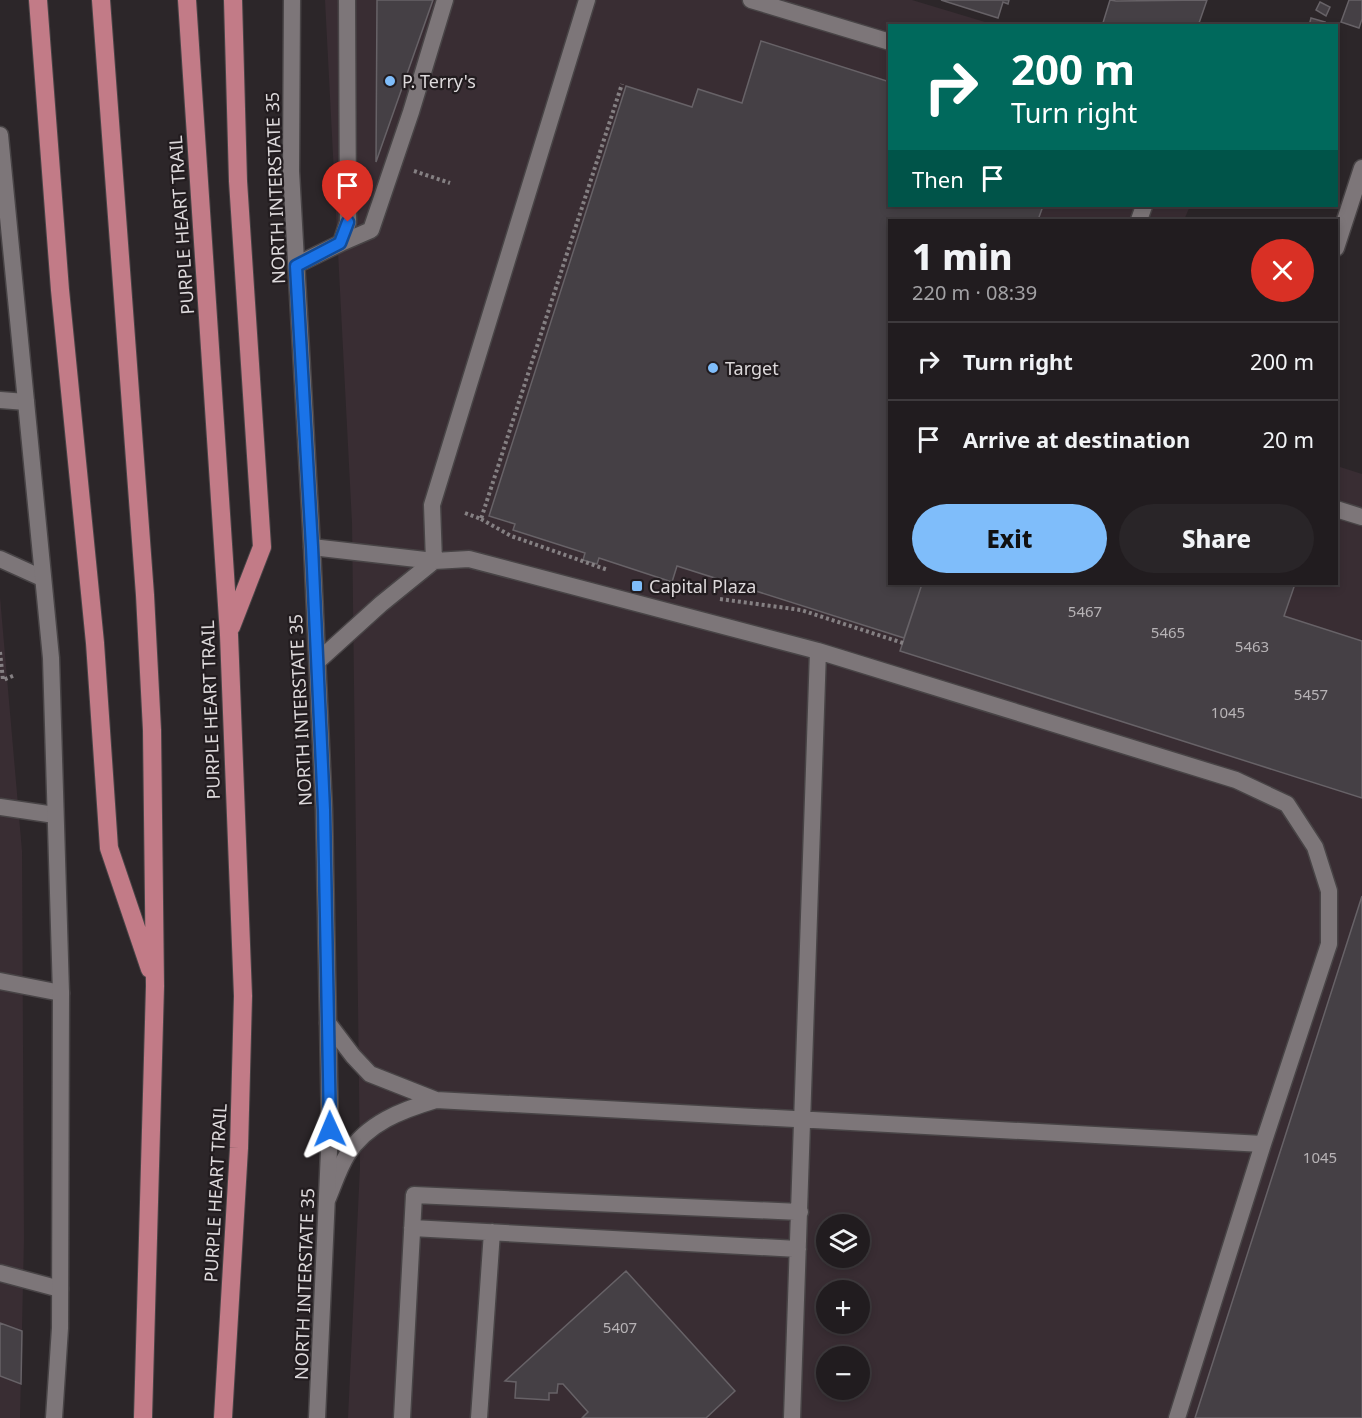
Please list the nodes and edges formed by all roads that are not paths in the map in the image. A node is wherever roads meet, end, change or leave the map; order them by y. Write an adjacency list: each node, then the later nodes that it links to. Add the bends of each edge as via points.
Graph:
1 (38, 0): 31 (highway, via 60,290 95,643 109,848)
2 (101, 0): 31 (highway, via 145,595 152,730)
3 (187, 0): 25 (highway, PURPLE HEART TRAIL)
4 (233, 0): 25 (highway, via 237,147 262,547)
5 (292, 0): 16 (main road, NORTH INTERSTATE 35, via 291,171)
6 (347, 0): 15 (main road, via 348,222)
7 (445, 0): 15 (main road, via 371,230)
8 (587, 0): 23 (main road, via 432,505)
9 (751, 0): 10 (main road)
10 (888, 41)
11 (0, 135): 13 (main road)
12 (1362, 168): 14 (main road)
13 (2, 182): 18 (main road)
14 (1338, 242)
15 (340, 243): 16 (main road)
16 (296, 266): 21 (main road, NORTH INTERSTATE 35)
17 (0, 400): 18 (main road)
18 (26, 402): 24 (main road)
19 (1338, 510): 20 (main road)
20 (1362, 517)
21 (312, 547): 23 (main road); 27 (main road, NORTH INTERSTATE 35)
22 (0, 559): 24 (main road)
23 (434, 561): 26 (main road, via 470,559); 27 (main road)
24 (42, 578): 29 (main road, via 51,658)
25 (229, 635): 46 (highway, PURPLE HEART TRAIL, via 243,996 239,1148)
26 (818, 651): 35 (main road); 36 (main road, via 1236,780 1287,804 1315,847 1329,891 1329,944)
27 (318, 661): 33 (main road, NORTH INTERSTATE 35)
28 (0, 807): 29 (main road)
29 (55, 815): 32 (main road)
30 (0, 981): 32 (main road)
31 (155, 986): 45 (highway)
32 (61, 993): 43 (main road)
33 (328, 1023): 34 (main road, via 370,1074); 37 (main road, NORTH INTERSTATE 35)
34 (436, 1100): 35 (main road); 37 (main road, via 402,1110 369,1129 347,1155)
35 (803, 1120): 36 (main road); 38 (main road)
36 (1263, 1144): 51 (main road)
37 (327, 1201): 47 (main road, NORTH INTERSTATE 35)
38 (800, 1212): 39 (main road, via 414,1195); 41 (main road)
39 (412, 1228): 40 (main road); 48 (main road)
40 (492, 1232): 41 (main road); 49 (main road)
41 (798, 1248): 50 (main road)
42 (0, 1273): 43 (main road)
43 (60, 1289): 44 (main road)
44 (54, 1418)
45 (143, 1418)
46 (223, 1418)
47 (317, 1418)
48 (402, 1418)
49 (479, 1418)
50 (792, 1418)
51 (1177, 1418)

